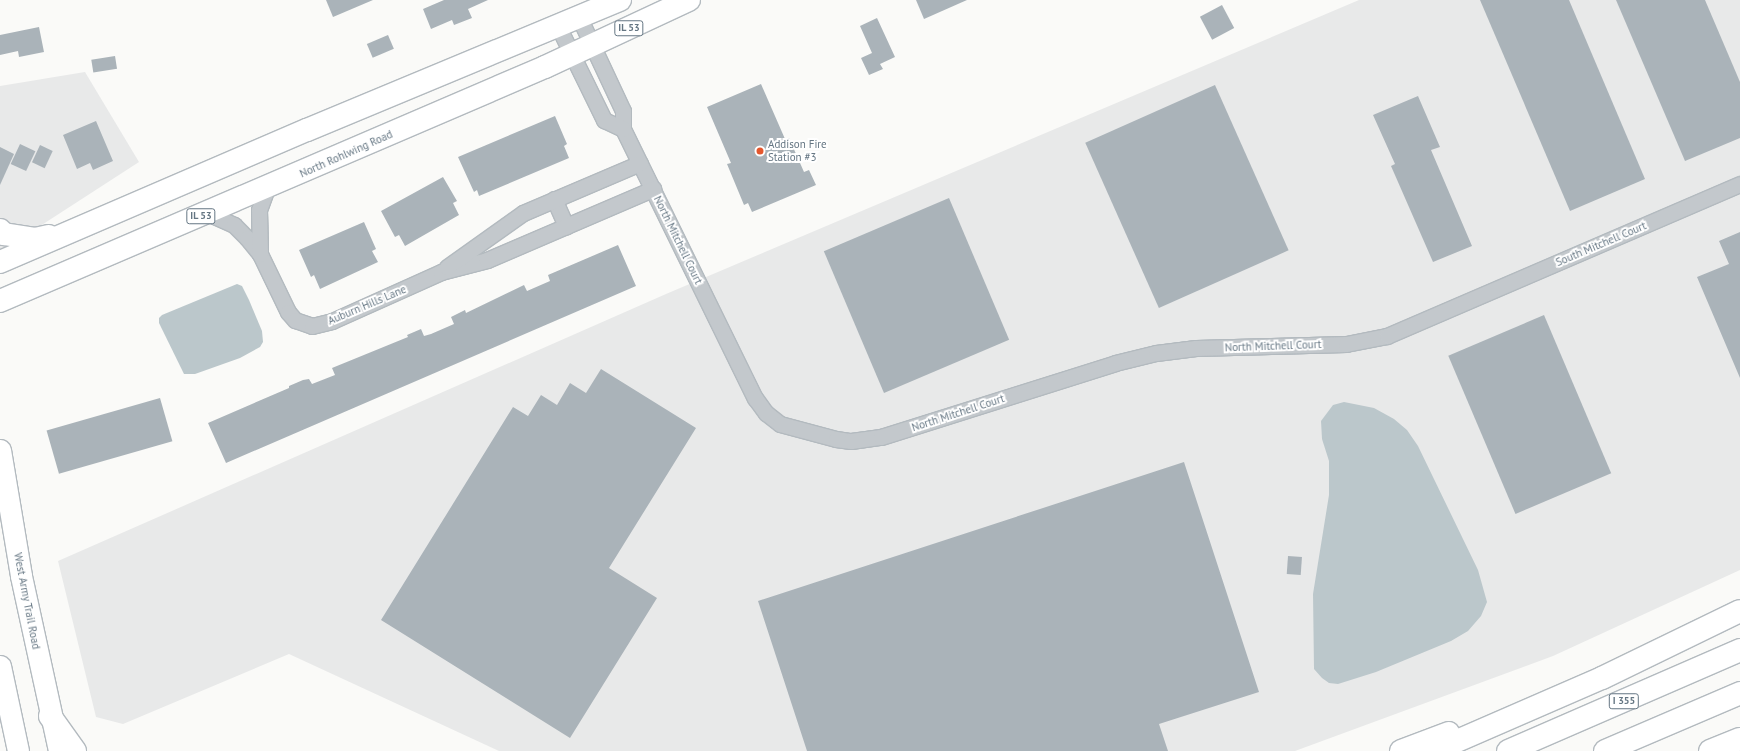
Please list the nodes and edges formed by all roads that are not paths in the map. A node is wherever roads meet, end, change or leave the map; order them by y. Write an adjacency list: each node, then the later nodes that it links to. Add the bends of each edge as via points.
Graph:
1 (620, 0): 3 (main road, IL 53)
2 (689, 0): 5 (main road, North Rohlwing Road / IL 53)
3 (579, 17): 4 (main road, IL 53); 5 (street, North Mitchell Court)
4 (558, 26): 6 (street); 16 (main road, IL 53)
5 (592, 45): 6 (main road, North Rohlwing Road / IL 53); 7 (street, North Mitchell Court, via 623,111)
6 (572, 54): 7 (street, via 604,120); 10 (main road, North Rohlwing Road / IL 53)
7 (622, 129): 8 (street, North Mitchell Court)
8 (640, 163): 11 (street, North Mitchell Court); 12 (street, Auburn Hills Lane)
9 (1740, 184): 21 (street, South Mitchell Court)
10 (267, 188): 13 (main road, North Rohlwing Road / IL 53); 17 (street, Auburn Hills Lane, via 259,210)
11 (653, 189): 14 (street, Auburn Hills Lane); 21 (street, North Mitchell Court, via 755,398 766,413 780,424 836,439 851,441 881,437 1114,363 1156,353 1196,348 1365,342 1387,336)
12 (554, 199): 14 (street); 19 (street, Auburn Hills Lane, via 504,225)
13 (207, 213): 17 (street, Auburn Hills Lane, via 234,225); 20 (main road, North Rohlwing Road / IL 53)
14 (566, 226): 19 (street, Auburn Hills Lane, via 487,260)
15 (0, 230): 16 (main road, via 4,234 35,238)
16 (70, 232): 18 (main road, IL 53)
17 (260, 254): 19 (street, Auburn Hills Lane, via 288,312 294,320 312,326 332,321)
18 (0, 262)
19 (441, 272)
20 (0, 301)
21 (1462, 304)
22 (0, 450): 28 (main road, West Army Trail Road, via 21,576)
23 (1740, 611): 26 (main road)
24 (1740, 650): 35 (main road, I 355)
25 (0, 666): 30 (main road)
26 (1602, 678): 33 (main road); 34 (main road)
27 (1740, 693): 36 (main road)
28 (50, 716): 31 (main road, West Army Trail Road); 32 (main road)
29 (1740, 739): 37 (main road)
30 (18, 751)
31 (59, 751)
32 (75, 751)
33 (1401, 751)
34 (1434, 751)
35 (1508, 751)
36 (1605, 751)
37 (1710, 751)

